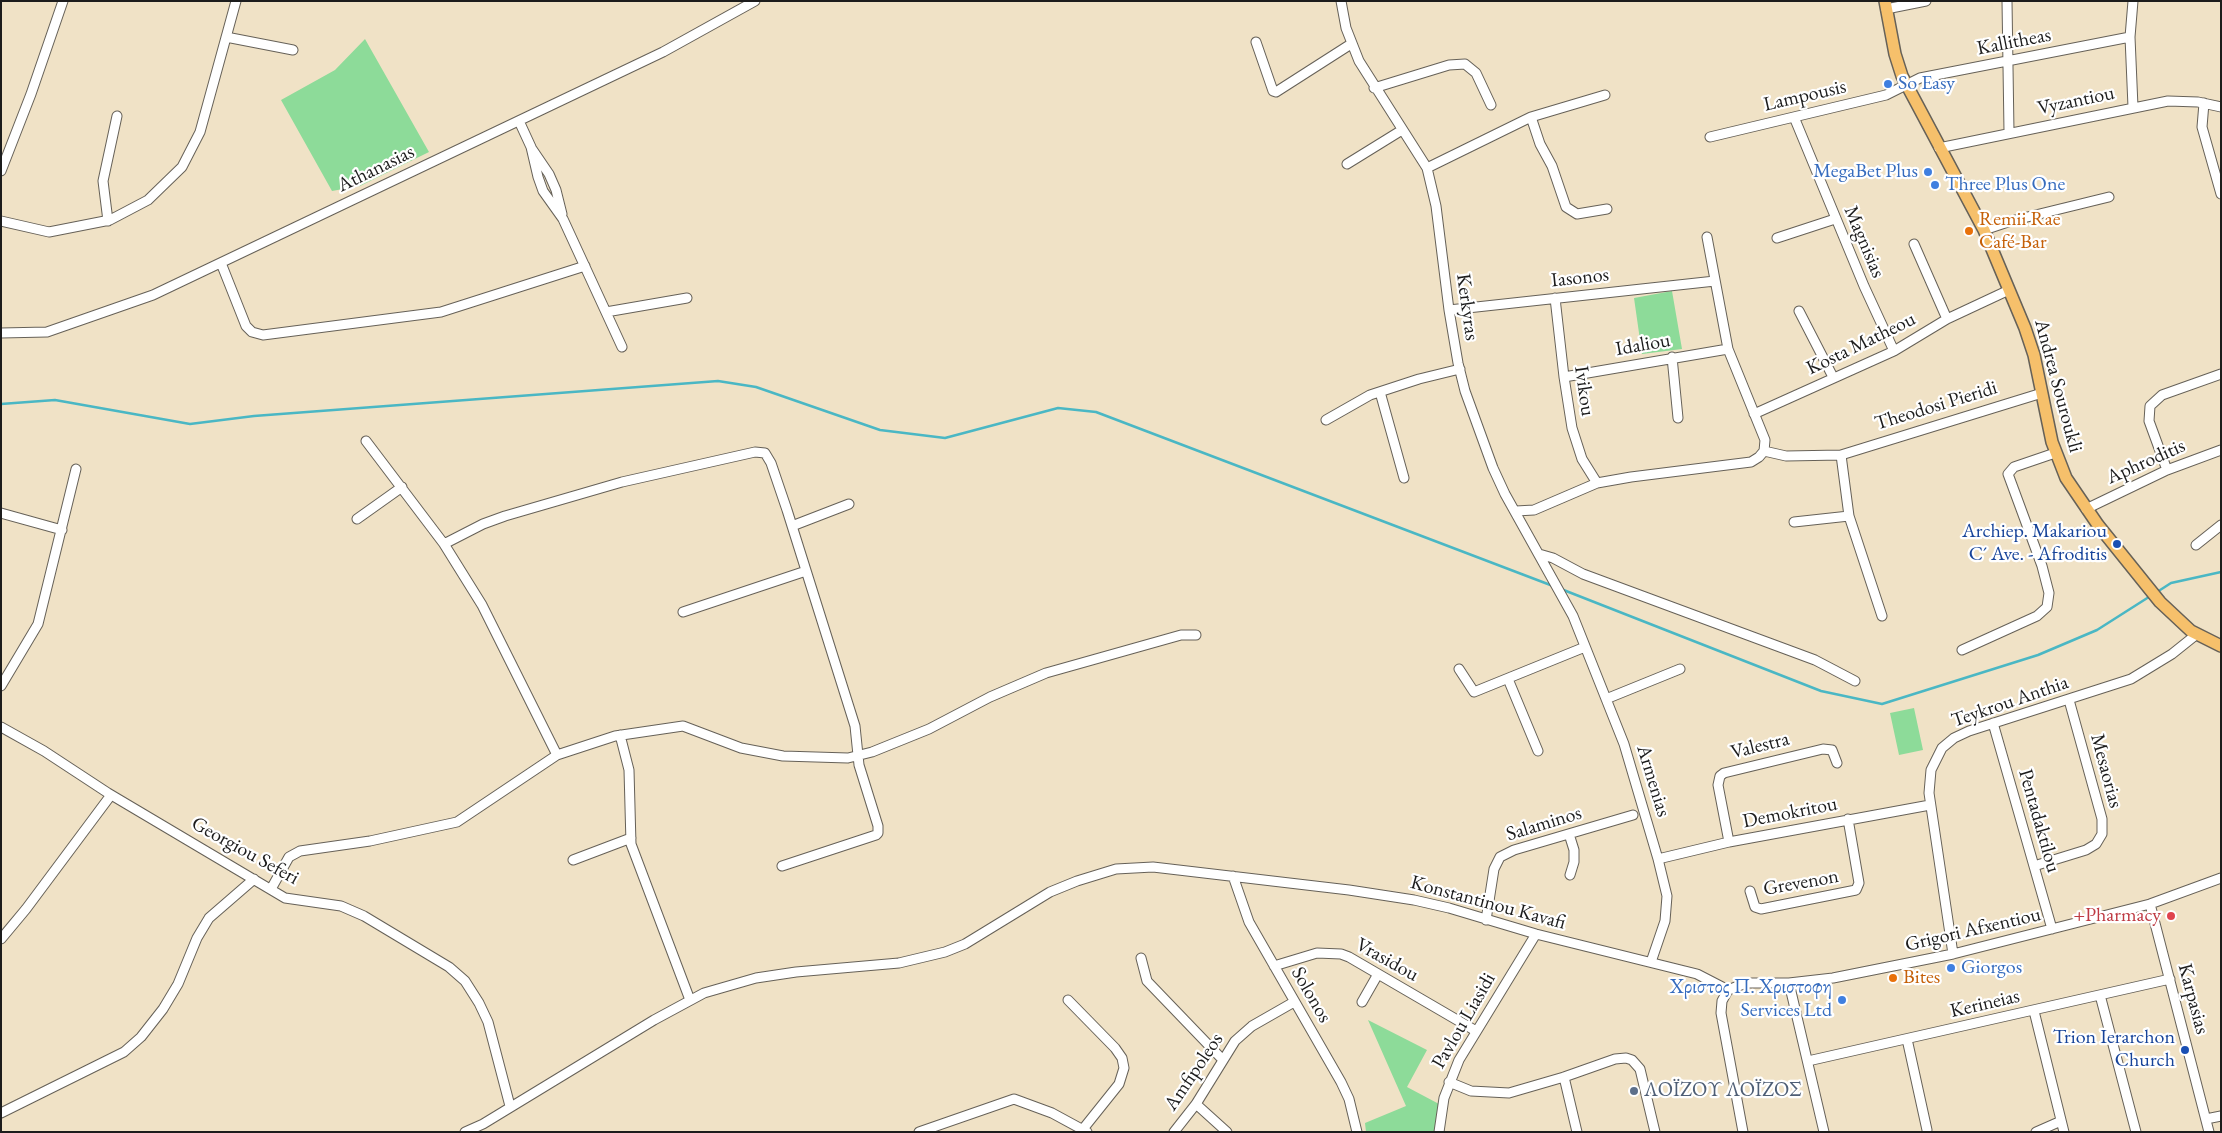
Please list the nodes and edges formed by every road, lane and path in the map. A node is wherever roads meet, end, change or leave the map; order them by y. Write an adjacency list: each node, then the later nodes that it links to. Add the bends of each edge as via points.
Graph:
1 (63, 1): 32 (street)
2 (236, 1): 9 (street)
3 (754, 1): 25 (street, Athanasias, via 662,52)
4 (1341, 1): 12 (street, Kerkyras)
5 (1926, 1): 8 (street)
6 (2007, 1): 14 (street)
7 (2133, 1): 10 (street)
8 (1885, 5): 15 (main road, Andrea Souroukli, via 1897,61)
9 (226, 37): 13 (street); 38 (street, via 200,132 182,168 148,200)
10 (2130, 37): 14 (street, Kallitheas); 20 (street)
11 (1256, 42): 12 (street, via 1276,92)
12 (1351, 44): 16 (street, Kerkyras)
13 (293, 50)
14 (2009, 61): 15 (street, Kallitheas, via 1920,78); 27 (street)
15 (1907, 85): 23 (street, Lampousis, via 1886,96); 29 (main road, Andrea Souroukli)
16 (1374, 88): 19 (street, via 1449,65 1465,64 1476,73); 26 (street, Kerkyras)
17 (1605, 95): 24 (street)
18 (2204, 103): 20 (street, Vyzantiou, via 2168,102); 21 (street, Vyzantiou); 33 (street, via 2203,132)
19 (1491, 104)
20 (2133, 107): 27 (street, Vyzantiou)
21 (2221, 107)
22 (117, 116): 38 (street, via 102,181)
23 (1794, 116): 28 (street, Lampousis); 36 (street, Magnisias)
24 (1531, 117): 31 (street); 35 (street, via 1566,207 1578,214)
25 (519, 121): 43 (street, Athanasias); 44 (street, via 544,191 563,219)
26 (1402, 130): 30 (street); 31 (street, Kerkyras)
27 (2010, 132): 29 (street, Vyzantiou)
28 (1710, 137)
29 (1939, 148): 39 (main road, Andrea Souroukli)
30 (1347, 164)
31 (1426, 168): 49 (street, Kerkyras, via 1436,206)
32 (1, 171)
33 (2221, 194)
34 (2109, 197): 39 (street)
35 (1607, 209)
36 (1835, 218): 41 (street); 56 (street, Magnisias)
37 (1, 221): 38 (street, via 49,232)
38 (108, 221)
39 (1984, 230): 46 (main road, Andrea Souroukli)
40 (1707, 237): 45 (street)
41 (1777, 238)
42 (1914, 244): 52 (street)
43 (221, 263): 44 (street, via 246,326 263,335 441,312); 53 (street, Athanasias, via 153,296 46,332)
44 (585, 266): 51 (street)
45 (1715, 281): 48 (street, Iasonos); 55 (street)
46 (2009, 290): 52 (street, Kosta Matheou); 63 (main road, Andrea Souroukli, via 2034,355)
47 (687, 298): 51 (street)
48 (1555, 298): 49 (street, Iasonos); 60 (street, Ivikou)
49 (1449, 310): 58 (street, Kerkyras)
50 (1799, 311): 61 (street)
51 (606, 312): 54 (street)
52 (1947, 319): 56 (street, Kosta Matheou)
53 (1, 333)
54 (622, 347)
55 (1728, 349): 57 (street, Idaliou); 64 (street)
56 (1894, 351): 61 (street, Kosta Matheou)
57 (1672, 357): 60 (street, Idaliou); 65 (street)
58 (1460, 369): 62 (street); 79 (street, Kerkyras, via 1493,468)
59 (2221, 374): 73 (street, via 2162,395 2150,406 2149,421)
60 (1564, 377): 75 (street, Ivikou, via 1576,442)
61 (1833, 377): 64 (street, Kosta Matheou)
62 (1380, 392): 66 (street); 74 (street)
63 (2042, 393): 70 (main road, Andrea Souroukli); 71 (street, Theodosi Pieridi)
64 (1754, 414): 69 (street, via 1765,440)
65 (1678, 418)
66 (1326, 420)
67 (366, 442): 76 (street)
68 (2221, 450): 73 (street, Aphroditis)
69 (1764, 451): 71 (street, Theodosi Pieridi, via 1786,456); 75 (street, via 1751,462)
70 (2055, 453): 78 (main road, Andrea Souroukli, via 2069,483); 98 (street, via 2014,467 2008,474 2042,566 2049,593 2047,607 2037,616)
71 (1841, 454): 81 (street)
72 (76, 469): 86 (street)
73 (2167, 470): 78 (street, Aphroditis)
74 (1404, 478)
75 (1597, 484): 79 (street, via 1534,510)
76 (402, 487): 82 (street); 87 (street)
77 (849, 504): 85 (street)
78 (2086, 508): 94 (main road, Andrea Souroukli, via 2169,612)
79 (1516, 510): 89 (street, Kerkyras)
80 (1, 513): 86 (street)
81 (1849, 516): 83 (street); 93 (street)
82 (357, 519)
83 (1794, 522)
84 (2221, 525): 88 (street)
85 (792, 526): 87 (street, via 771,463 761,451 622,482 504,516); 90 (street)
86 (62, 530): 103 (street, via 38,624)
87 (444, 544): 110 (street, via 482,605)
88 (2196, 545)
89 (1541, 558): 92 (street, Kerkyras); 102 (street, via 1553,558 1583,574 1816,660)
90 (806, 571): 91 (street); 111 (street, via 855,726)
91 (682, 612)
92 (1573, 616): 97 (street, Armenias)
93 (1882, 616)
94 (2197, 634): 96 (main road, Andrea Souroukli); 105 (street, Teykrou Anthia, via 2131,679)
95 (1196, 635): 111 (street, via 1181,634 1046,672 929,729)
96 (2221, 646)
97 (1585, 647): 101 (street); 104 (street, Armenias)
98 (1962, 650)
99 (1460, 669): 101 (street, via 1474,692)
100 (1680, 669): 104 (street)
101 (1508, 678): 109 (street)
102 (1855, 681)
103 (1, 686)
104 (1606, 699): 120 (street, Armenias, via 1625,747)
105 (2069, 700): 106 (street, Teykrou Anthia); 123 (street, Mesaorias, via 2102,819 2102,834 2096,844 2086,850)
106 (1993, 724): 114 (street, Teykrou Anthia, via 1962,734 1942,748 1931,770); 123 (street, Pentadaktilou)
107 (1, 727): 113 (street, Georgiou Seferi)
108 (620, 735): 110 (street); 111 (street, via 684,726 741,748 783,756 848,758); 118 (street, via 629,770)
109 (1538, 751)
110 (557, 755): 128 (street, via 457,822 370,842 300,851 289,857)
111 (858, 755): 122 (street, via 878,832)
112 (1837, 763): 119 (street, Valestra, via 1832,750 1823,749 1724,773 1718,785)
113 (111, 795): 127 (street, Georgiou Seferi); 134 (street)
114 (1930, 805): 116 (street, Demokritou); 135 (street, Teykrou Anthia)
115 (1633, 815): 117 (street, Salaminos)
116 (1848, 819): 119 (street, Demokritou); 129 (street, Grevenon, via 1859,883 1856,890 1761,909 1755,907)
117 (1569, 834): 124 (street, via 1574,850); 131 (street, Salaminos, via 1514,850 1500,858 1494,869)
118 (631, 838): 121 (street); 144 (street)
119 (1729, 842): 120 (street, Demokritou)
120 (1658, 859): 137 (street, Armenias, via 1667,909)
121 (573, 860)
122 (782, 866)
123 (2034, 866): 132 (street, Pentadaktilou)
124 (1570, 875)
125 (1233, 876): 131 (street, Konstantinou Kavafi, via 1414,900); 138 (street, Solonos, via 1249,922); 144 (street, Konstantinou Kavafi, via 1153,867 1116,868 1050,892 965,944 945,952 900,963 756,978)
126 (2221, 878): 130 (street, Grigori Afxentiou)
127 (254, 879): 128 (street, Georgiou Seferi); 157 (street, via 209,918 178,984 141,1037 124,1052)
128 (270, 889): 156 (street, Georgiou Seferi, via 285,898 341,906 364,916 449,967 465,981 488,1022)
129 (1750, 891)
130 (2150, 904): 132 (street, Grigori Afxentiou); 140 (street, Karpasias)
131 (1486, 920): 133 (street, Konstantinou Kavafi)
132 (2052, 929): 135 (street, Grigori Afxentiou)
133 (1536, 934): 137 (street, Konstantinou Kavafi); 149 (street, Pavlou Liasidi)
134 (1, 939)
135 (1953, 954): 141 (street, Grigori Afxentiou, via 1833,978)
136 (1141, 958): 151 (street, via 1148,981)
137 (1651, 962): 142 (street, Konstantinou Kavafi, via 1697,974)
138 (1274, 966): 139 (street, Vrasidou, via 1317,953 1333,952 1349,957); 146 (street, Solonos)
139 (1378, 974): 147 (street); 149 (street, Vrasidou)
140 (2170, 979): 143 (street, Kerineias); 159 (street, Karpasias)
141 (1790, 983): 142 (street, Grigori Afxentiou, via 1746,982); 152 (street)
142 (1728, 990): 172 (street, via 1722,1001 1721,1013)
143 (2100, 995): 148 (street, Kerineias); 176 (street)
144 (690, 1000): 156 (street, Konstantinou Kavafi)
145 (1068, 1000): 162 (street, via 1115,1048 1124,1068 1119,1084)
146 (1294, 1002): 151 (street, Amfipoleos, via 1243,1033); 168 (street, Solonos, via 1341,1082)
147 (1362, 1002)
148 (2034, 1011): 150 (street, Kerineias); 160 (street)
149 (1476, 1031): 154 (street, Pavlou Liasidi)
150 (1907, 1039): 152 (street, Kerineias); 163 (street)
151 (1222, 1059): 155 (street, Amfipoleos)
152 (1808, 1061): 173 (street)
153 (1564, 1077): 154 (street, via 1509,1093 1471,1091); 170 (street); 171 (street, via 1621,1057 1632,1060 1640,1068)
154 (1449, 1082): 169 (street, Pavlou Liasidi, via 1442,1104)
155 (1196, 1104): 166 (street, Amfipoleos); 167 (street)
156 (510, 1106): 161 (street, Konstantinou Kavafi)
157 (1, 1113)
158 (2221, 1116): 159 (street)
159 (2206, 1120): 177 (street, Karpasias)
160 (2061, 1121): 174 (street); 175 (street)
161 (484, 1128): 164 (street, Konstantinou Kavafi)
162 (1085, 1130): 165 (street, via 1052,1112 1014,1099)
163 (1928, 1130)
164 (465, 1132)
165 (919, 1132)
166 (1174, 1132)
167 (1227, 1132)
168 (1357, 1132)
169 (1439, 1132)
170 (1577, 1132)
171 (1655, 1132)
172 (1743, 1132)
173 (1824, 1132)
174 (2036, 1132)
175 (2064, 1132)
176 (2136, 1132)
177 (2208, 1132)

